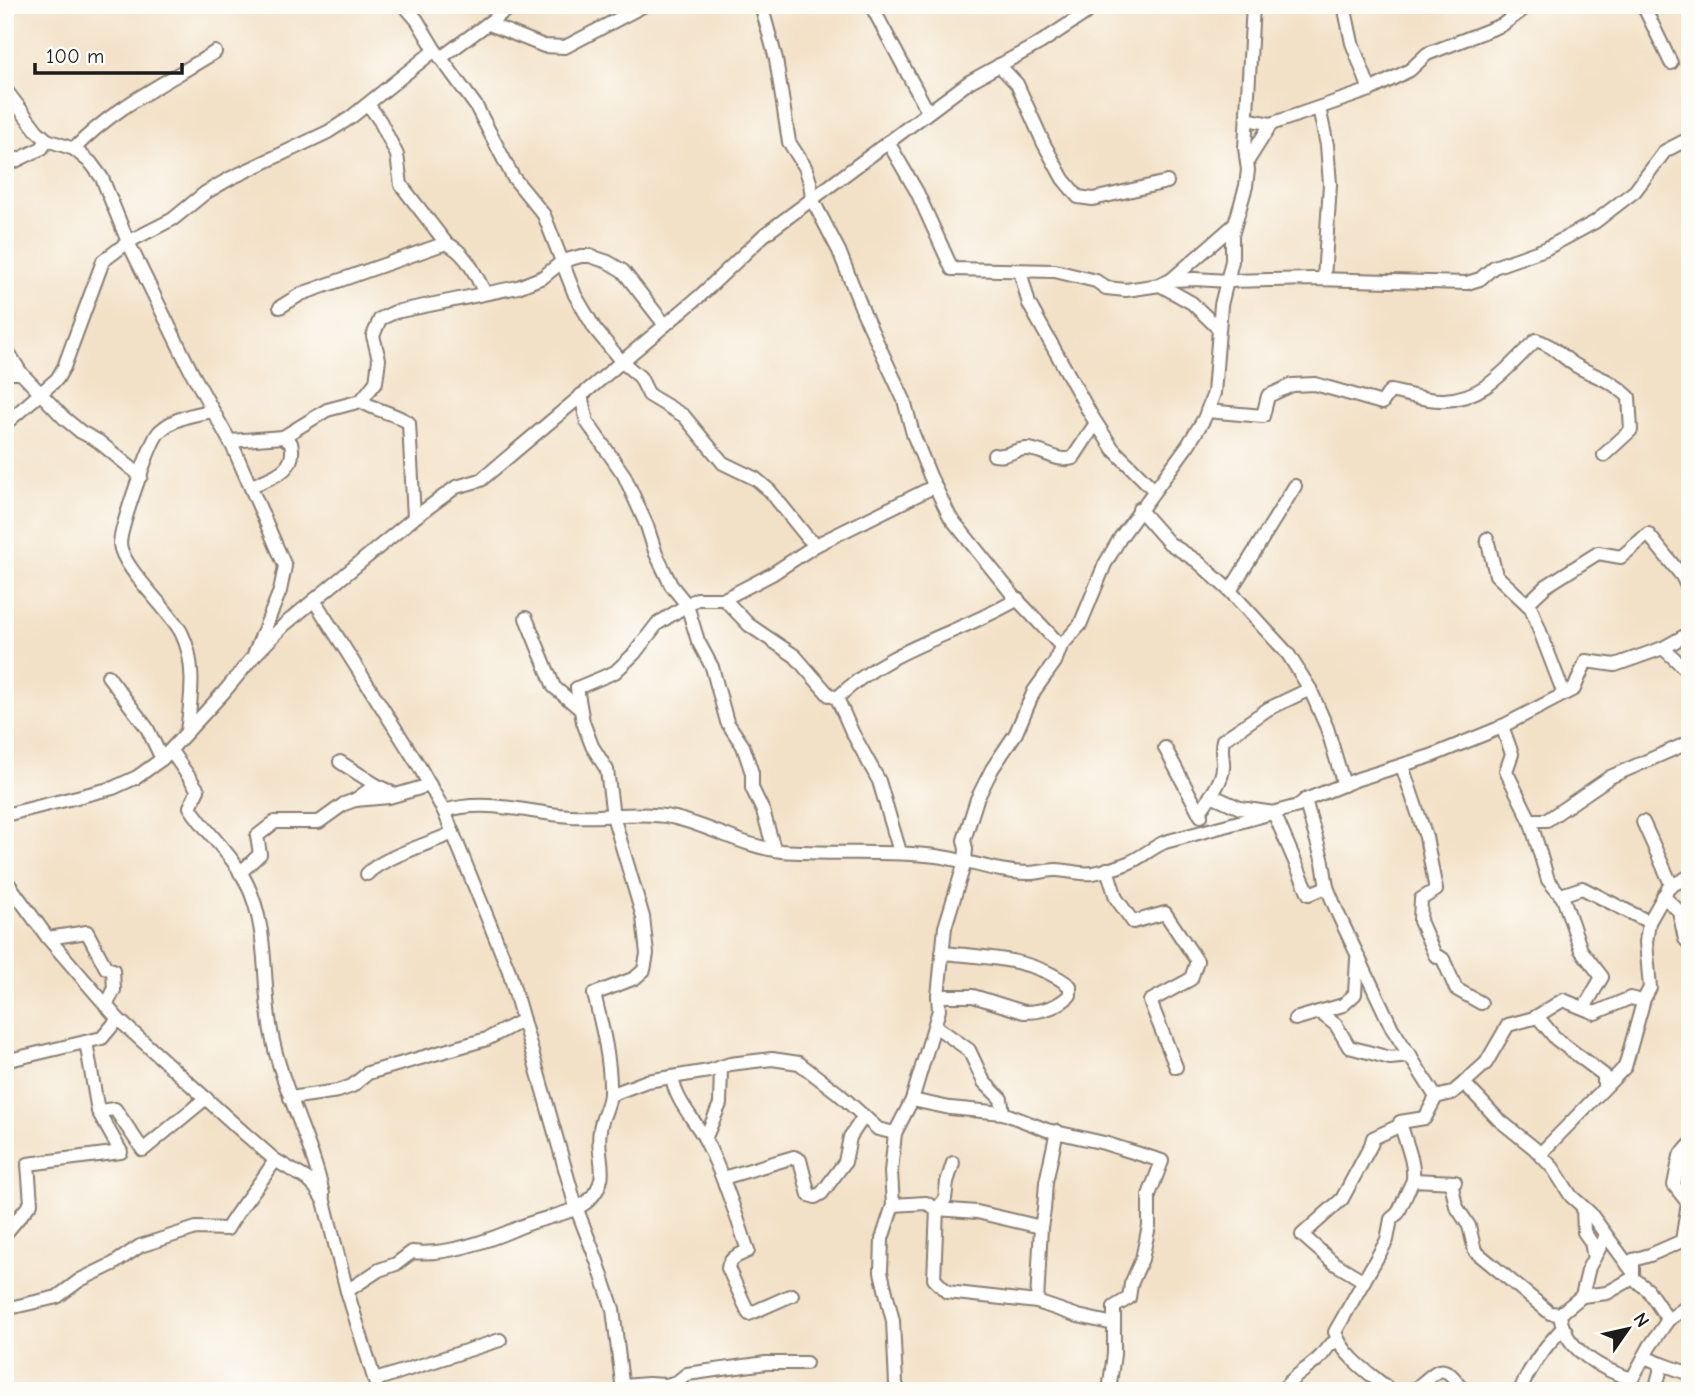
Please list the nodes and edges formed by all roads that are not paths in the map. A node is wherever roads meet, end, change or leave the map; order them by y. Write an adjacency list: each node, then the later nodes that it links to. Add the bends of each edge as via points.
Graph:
1 (404, 5): 13 (street)
2 (513, 5): 11 (street)
3 (645, 5): 11 (street, via 565,47 544,46)
4 (761, 5): 30 (street, via 776,60 789,142 804,167)
5 (871, 5): 20 (street)
6 (1098, 5): 15 (street)
7 (1253, 5): 21 (street)
8 (1345, 5): 17 (street, via 1352,43)
9 (1529, 5): 17 (street, via 1502,25 1427,54 1410,70)
10 (1643, 5): 14 (street)
11 (489, 24): 13 (street)
12 (215, 52): 26 (street, via 121,108)
13 (439, 53): 18 (street); 34 (street, via 476,106 513,177 544,215)
14 (1671, 63)
15 (999, 65): 20 (street); 29 (street, via 1017,84 1044,144 1078,197 1093,199)
16 (5, 89): 24 (street)
17 (1370, 90): 19 (street)
18 (368, 104): 32 (street, via 328,132 229,178 173,219); 33 (street, via 397,155 401,185)
19 (1319, 108): 22 (street); 36 (street, via 1330,184)
20 (928, 112): 25 (street)
21 (1247, 119): 22 (street); 27 (street)
22 (1271, 124): 27 (street)
23 (1690, 138): 36 (street, via 1665,151 1635,191 1595,222 1545,249 1494,267 1480,279 1424,283)
24 (47, 140): 26 (street); 28 (street, via 42,148)
25 (888, 142): 30 (street); 35 (street, via 952,269)
26 (74, 149): 32 (street, via 102,178)
27 (1247, 162): 31 (street, via 1247,186)
28 (5, 166)
29 (1167, 182)
30 (812, 199): 41 (street, via 764,235); 60 (street, via 904,400)
31 (1236, 223): 37 (street); 38 (street)
32 (128, 242): 47 (street, via 103,261 64,367); 50 (street)
33 (446, 243): 39 (street, via 471,265); 40 (street, via 301,294)
34 (563, 261): 39 (street, via 543,277); 41 (street, via 590,256 623,271); 44 (street, via 582,309)
35 (1020, 271): 38 (street, via 1055,271 1126,290); 52 (street, via 1029,304)
36 (1324, 279): 37 (street)
37 (1228, 281): 38 (street); 42 (street)
38 (1165, 283): 42 (street)
39 (485, 293): 49 (street, via 380,319 373,336 379,359 376,382)
40 (280, 307)
41 (665, 325): 44 (street)
42 (1218, 328): 51 (street, via 1214,394)
43 (5, 347): 46 (street)
44 (621, 361): 48 (street); 66 (street, via 640,377 649,395 684,416 723,463 770,491)
45 (5, 373): 46 (street)
46 (21, 373): 47 (street)
47 (39, 394): 53 (street); 58 (street, via 80,432)
48 (581, 395): 64 (street, via 481,480 456,487); 73 (street, via 587,422 624,475 671,585)
49 (361, 401): 54 (street, via 327,410); 64 (street, via 409,423)
50 (213, 411): 55 (street); 58 (street, via 183,418 157,434)
51 (1207, 411): 57 (street, via 1263,416 1268,396 1292,385 1315,384 1382,403 1390,391 1443,401 1476,394 1536,340 1614,383 1629,397 1630,430); 62 (street)
52 (1096, 423): 56 (street, via 1073,458 1065,461 1022,448 1003,457); 62 (street, via 1113,449)
53 (5, 424)
54 (283, 437): 55 (street); 59 (street, via 291,443 292,461 285,471)
55 (230, 441): 59 (street)
56 (994, 455)
57 (1604, 455)
58 (141, 477): 86 (street, via 120,543 124,557 182,634 192,680)
59 (251, 486): 78 (street, via 285,566 280,591)
60 (935, 486): 66 (street); 70 (street, via 950,517)
61 (1295, 486): 67 (street)
62 (1154, 490): 63 (street)
63 (1139, 509): 67 (street, via 1170,543); 76 (street, via 1105,564 1080,625)
64 (414, 518): 71 (street)
65 (1487, 539): 72 (street, via 1496,575)
66 (816, 545): 69 (street)
67 (1230, 591): 81 (street, via 1288,654)
68 (1690, 592): 72 (street, via 1648,534 1621,557 1598,553 1546,586)
69 (724, 599): 73 (street, via 696,599); 83 (street, via 749,625 795,656 829,695)
70 (1018, 599): 76 (street); 83 (street, via 870,669)
71 (314, 600): 78 (street); 93 (street)
72 (1527, 604): 82 (street)
73 (687, 605): 84 (street, via 657,624 615,672 577,688); 109 (street, via 712,667 727,722 743,746)
74 (526, 618): 84 (street, via 554,687)
75 (1690, 634): 77 (street)
76 (1061, 646): 108 (street, via 977,799)
77 (1663, 648): 79 (street); 82 (street, via 1615,664 1586,661 1574,689)
78 (253, 657): 86 (street)
79 (1690, 673)
80 (108, 676): 89 (street)
81 (1310, 689): 94 (street); 96 (street, via 1268,709 1223,740 1223,770)
82 (1564, 694): 85 (street)
83 (837, 698): 110 (street, via 879,781)
84 (580, 709): 103 (street, via 592,746 607,770)
85 (1502, 726): 91 (street); 104 (street, via 1512,754 1506,771)
86 (187, 733): 89 (street)
87 (1690, 742): 104 (street, via 1610,777 1547,820)
88 (1165, 748): 100 (street)
89 (167, 755): 102 (street, via 113,788); 114 (street, via 198,790 190,807)
90 (341, 762): 92 (street)
91 (1402, 766): 94 (street); 129 (street, via 1426,837 1436,890 1421,899 1420,921 1434,955 1443,958 1456,989)
92 (376, 785): 95 (street); 97 (street)
93 (430, 785): 95 (street); 99 (street)
94 (1344, 785): 98 (street)
95 (396, 795): 97 (street)
96 (1211, 795): 100 (street); 101 (street, via 1240,808)
97 (355, 800): 114 (street, via 319,822 275,822 257,836 260,854)
98 (1305, 800): 101 (street); 119 (street)
99 (444, 811): 103 (street, via 487,805 545,814); 107 (street)
100 (1199, 813): 106 (street)
101 (1274, 813): 106 (street); 119 (street, via 1309,894)
102 (5, 815)
103 (613, 816): 109 (street, via 669,817); 147 (street, via 643,917 647,954 644,970 635,978 594,994 605,1041)
104 (1530, 820): 120 (street, via 1548,880)
105 (1643, 822): 118 (street)
106 (1208, 829): 113 (street)
107 (453, 833): 115 (street, via 374,866); 136 (street, via 509,971)
108 (964, 841): 111 (street); 112 (street)
109 (774, 849): 110 (street)
110 (900, 852): 111 (street)
111 (939, 857): 112 (street)
112 (965, 862): 113 (street, via 1030,873 1081,874); 125 (street)
113 (1107, 869): 141 (street, via 1116,898 1133,922 1165,913 1196,961 1191,979 1150,1001)
114 (240, 873): 150 (street, via 262,939 271,1031)
115 (367, 874)
116 (1690, 876): 118 (street)
117 (5, 879): 123 (street)
118 (1672, 886): 121 (street)
119 (1327, 887): 126 (street)
120 (1561, 895): 122 (street, via 1582,888); 131 (street, via 1581,950 1602,977)
121 (1664, 897): 122 (street); 124 (street, via 1679,911)
122 (1649, 922): 128 (street, via 1650,988)
123 (48, 938): 130 (street); 130 (street, via 87,932 106,968 113,970 114,990)
124 (1690, 945)
125 (942, 953): 127 (street); 127 (street, via 1033,965 1070,986 1070,995 1061,1005 1032,1012 972,996)
126 (1357, 956): 132 (street, via 1355,994 1343,1005); 139 (street)
127 (938, 996): 137 (street)
128 (1643, 1002): 131 (street, via 1630,998 1595,1013); 146 (street, via 1625,1067)
129 (1481, 1003)
130 (106, 1006): 134 (street)
131 (1584, 1008): 133 (street, via 1563,1000)
132 (1319, 1012): 135 (street); 139 (street, via 1336,1025 1349,1047 1390,1058)
133 (1536, 1016): 145 (street, via 1508,1025 1486,1063); 146 (street, via 1556,1040 1604,1075)
134 (118, 1019): 138 (street, via 102,1038); 149 (street)
135 (1295, 1019)
136 (523, 1020): 150 (street, via 480,1042 368,1073 338,1091); 169 (street)
137 (935, 1027): 151 (street); 154 (street, via 969,1050 984,1082 1001,1099)
138 (86, 1042): 140 (street); 153 (street)
139 (1411, 1056): 148 (street)
140 (5, 1061)
141 (1176, 1067)
142 (721, 1068): 143 (street); 155 (street, via 772,1059 799,1063); 159 (street, via 720,1104)
143 (691, 1074): 144 (street); 152 (street)
144 (672, 1077): 147 (street); 152 (street)
145 (1464, 1083): 148 (street, via 1452,1093); 161 (street, via 1497,1119)
146 (1604, 1086): 161 (street)
147 (610, 1095): 169 (street, via 600,1129 601,1182 587,1203)
148 (1436, 1097): 156 (street, via 1425,1118)
149 (206, 1098): 153 (street, via 143,1150 115,1109); 162 (street)
150 (290, 1098): 167 (street)
151 (912, 1100): 154 (street); 158 (street)
152 (680, 1103): 159 (street)
153 (98, 1111): 173 (street, via 121,1152 28,1164 31,1202)
154 (1003, 1114): 157 (street)
155 (864, 1116): 158 (street, via 878,1129); 164 (street, via 850,1137 845,1162 815,1197 809,1195 800,1160 793,1157)
156 (1401, 1125): 165 (street, via 1415,1165); 177 (street, via 1373,1138 1342,1199 1302,1235)
157 (1057, 1132): 172 (street); 186 (street, via 1161,1161 1149,1195 1142,1259 1129,1298 1114,1307)
158 (894, 1133): 168 (street)
159 (705, 1139): 164 (street)
160 (1690, 1145): 166 (street, via 1680,1156 1674,1185)
161 (1540, 1154): 170 (street)
162 (275, 1160): 167 (street, via 307,1179); 183 (street, via 227,1229 196,1228 140,1246 57,1297)
163 (953, 1163): 171 (street, via 945,1199)
164 (723, 1178): 179 (street, via 748,1251 733,1258 728,1268 749,1314)
165 (1413, 1180): 177 (street); 184 (street, via 1453,1182 1456,1206 1469,1226 1475,1251 1550,1313)
166 (1687, 1197): 176 (street, via 1682,1241 1633,1260)
167 (324, 1201): 178 (street)
168 (893, 1205): 171 (street, via 926,1203); 197 (street, via 882,1238 881,1272 893,1321)
169 (576, 1207): 178 (street, via 473,1244 427,1254 412,1252); 196 (street, via 613,1309)
170 (1583, 1207): 174 (street); 175 (street, via 1584,1232)
171 (937, 1209): 172 (street, via 977,1212); 181 (street, via 934,1279 939,1285 947,1292)
172 (1041, 1227): 181 (street)
173 (5, 1234)
174 (1606, 1236): 175 (street); 176 (street)
175 (1594, 1258): 180 (street)
176 (1633, 1275): 180 (street, via 1607,1293); 185 (street)
177 (1364, 1281): 189 (street, via 1335,1332)
178 (347, 1291): 194 (street)
179 (792, 1295)
180 (1582, 1296): 184 (street)
181 (1037, 1302): 186 (street)
182 (1688, 1307): 185 (street)
183 (5, 1309)
184 (1560, 1314): 187 (street)
185 (1668, 1320): 190 (street)
186 (1114, 1324): 198 (street)
187 (1566, 1331): 195 (street, via 1579,1352); 203 (street, via 1545,1347)
188 (500, 1340): 194 (street)
189 (1338, 1341): 199 (street, via 1331,1342); 200 (street)
190 (1644, 1357): 192 (street); 195 (street)
191 (806, 1363): 196 (street, via 766,1363 687,1374 666,1385)
192 (1662, 1364): 193 (street); 204 (street)
193 (1690, 1374)
194 (376, 1385)
195 (1631, 1385)
196 (623, 1389)
197 (900, 1391)
198 (1109, 1391)
199 (1282, 1391)
200 (1391, 1391)
201 (1413, 1391): 202 (street, via 1445,1370)
202 (1464, 1391)
203 (1520, 1391)
204 (1652, 1391)

